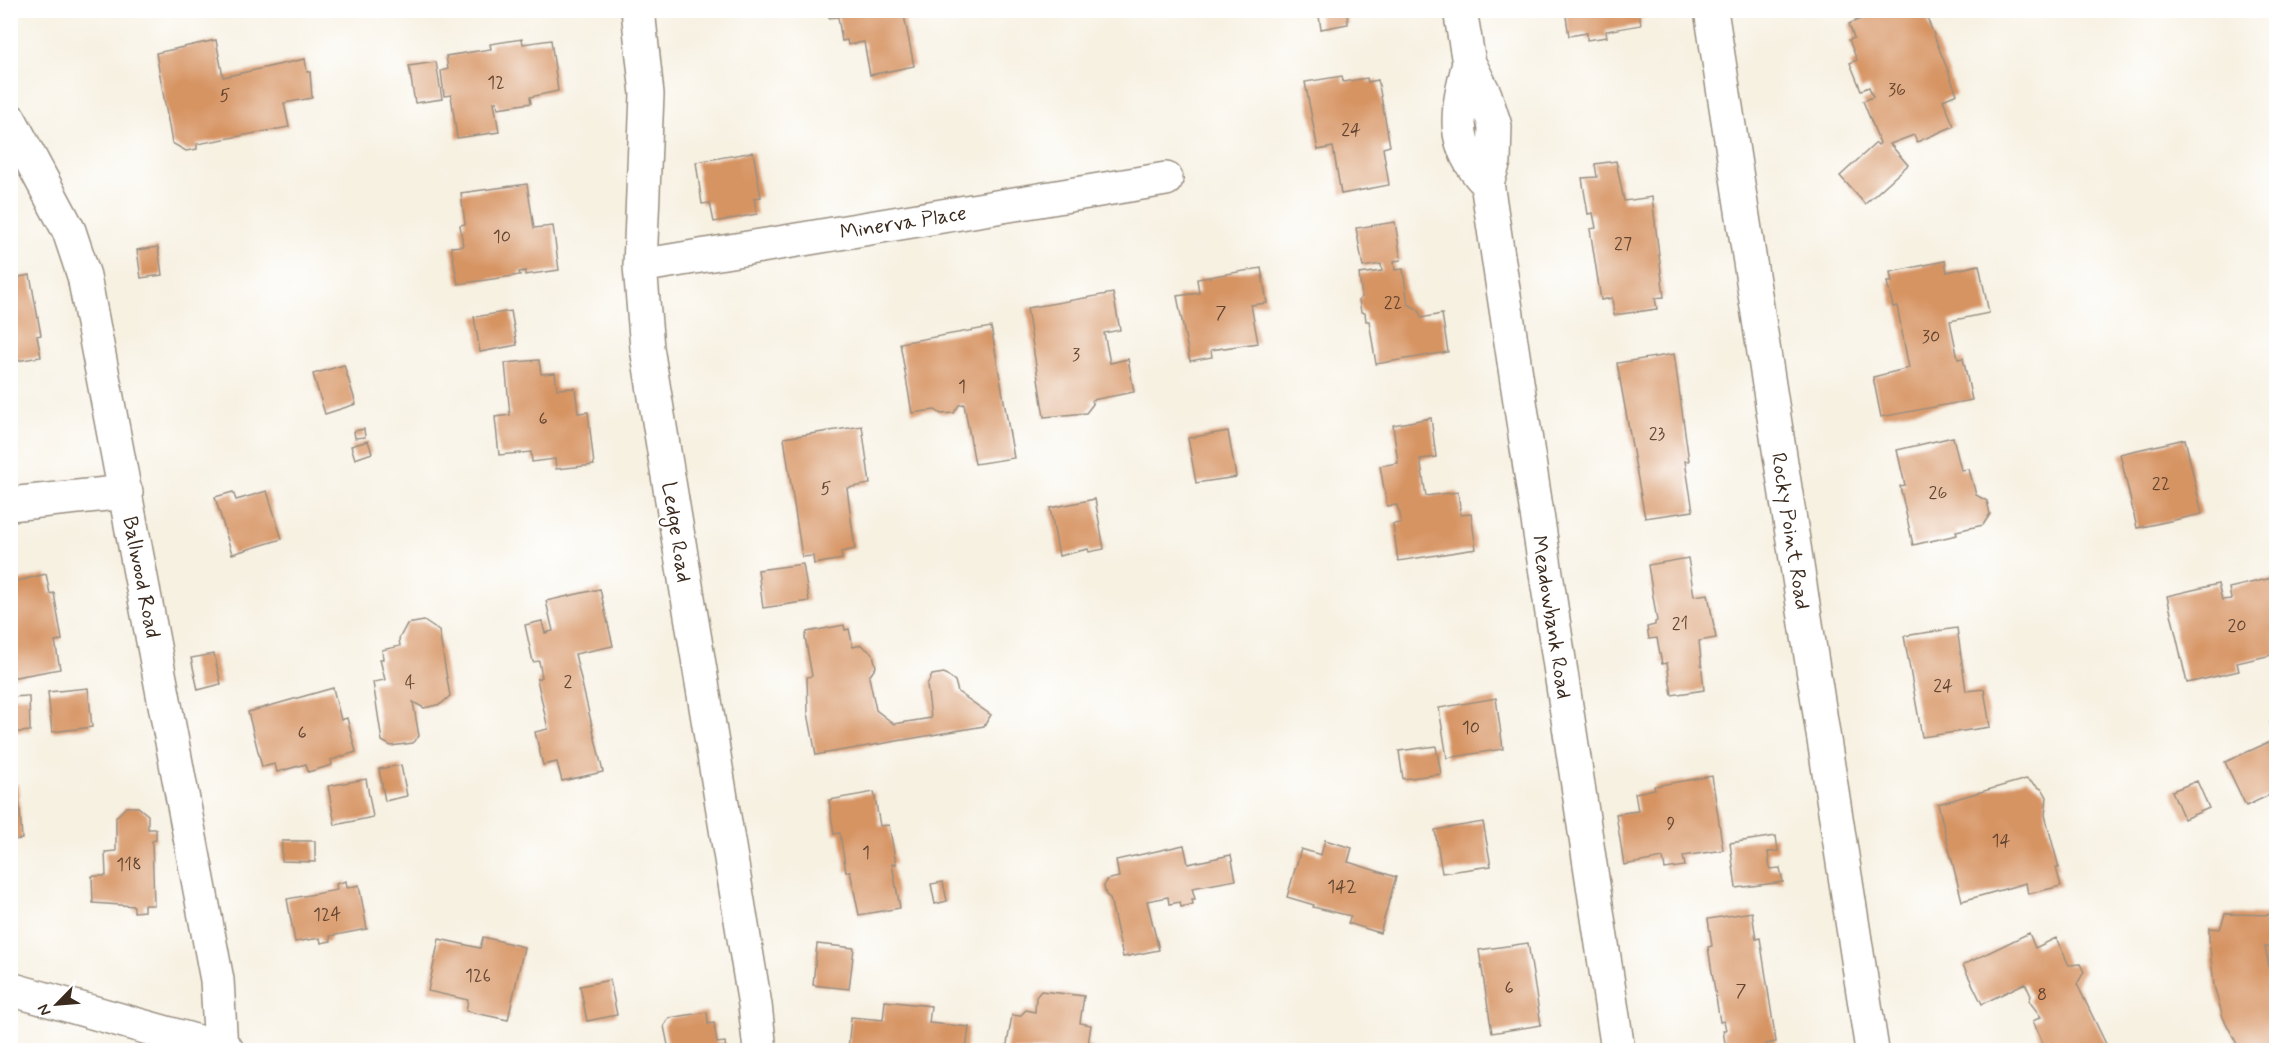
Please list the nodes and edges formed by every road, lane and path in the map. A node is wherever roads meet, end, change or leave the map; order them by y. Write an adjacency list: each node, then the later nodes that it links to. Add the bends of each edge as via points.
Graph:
1 (638, 10): 6 (street, Ledge Road, via 647,94)
2 (1460, 10): 12 (street, Meadowbank Road, via 1468,63 1485,95 1495,126 1494,161 1487,183)
3 (1711, 10): 13 (street, Rocky Point Road)
4 (10, 120): 7 (street, Ballwood Road, via 69,231 84,276)
5 (1166, 179): 6 (street, Minerva Place)
6 (640, 266): 11 (street, Ledge Road, via 647,348)
7 (126, 492): 8 (street); 10 (street, Ballwood Road, via 217,980)
8 (10, 504)
9 (10, 989): 10 (street)
10 (224, 1050)
11 (760, 1050)
12 (1618, 1050)
13 (1872, 1050)

